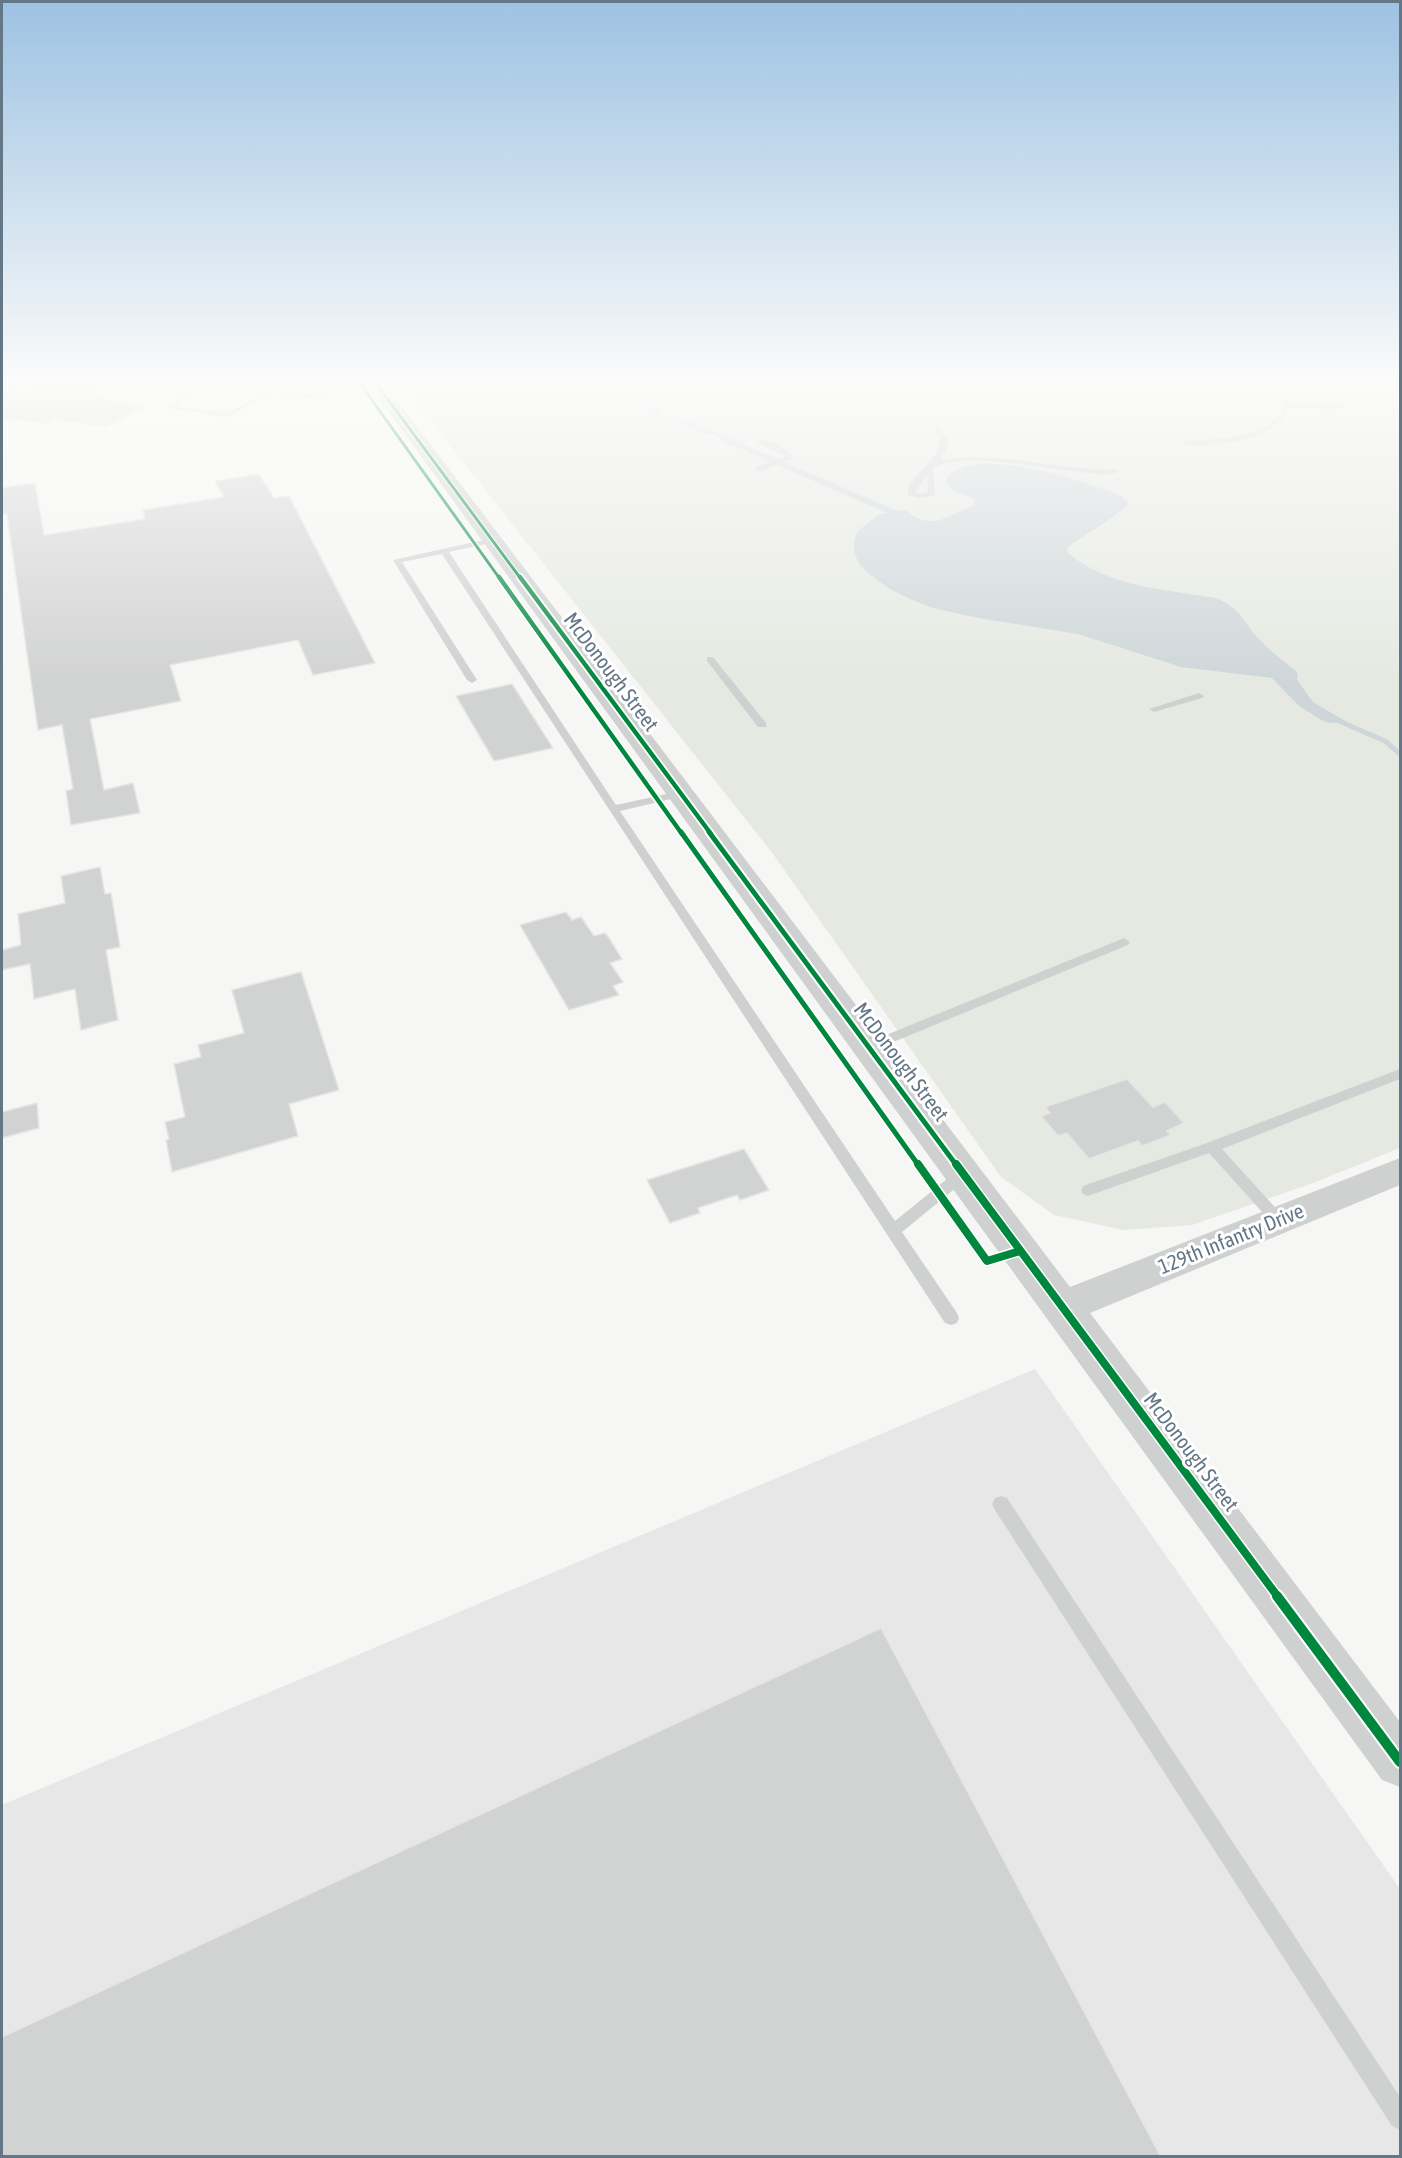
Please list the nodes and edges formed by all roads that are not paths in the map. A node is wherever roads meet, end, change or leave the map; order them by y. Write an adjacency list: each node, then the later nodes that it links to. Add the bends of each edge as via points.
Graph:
1 (449, 483): 2 (street, McDonough Street)
2 (492, 540): 3 (lane); 9 (street, McDonough Street)
3 (444, 551): 5 (lane, via 397,560); 10 (lane)
4 (710, 659): 8 (lane)
5 (472, 680)
6 (1199, 696): 7 (lane)
7 (1154, 709)
8 (762, 725)
9 (680, 794): 10 (lane); 12 (street, McDonough Street)
10 (613, 809): 19 (lane)
11 (1124, 942): 12 (lane)
12 (869, 1047): 16 (street, McDonough Street)
13 (1401, 1074): 14 (lane)
14 (1212, 1147): 17 (lane); 18 (lane)
15 (1401, 1171): 18 (street, 129th Infantry Drive)
16 (963, 1174): 19 (lane); 20 (street, McDonough Street)
17 (1088, 1190)
18 (1278, 1220): 20 (street, 129th Infantry Drive)
19 (893, 1231): 21 (lane)
20 (1062, 1307): 23 (street, McDonough Street)
21 (951, 1318)
22 (1001, 1504): 24 (lane)
23 (1401, 1762)
24 (1401, 2118)

